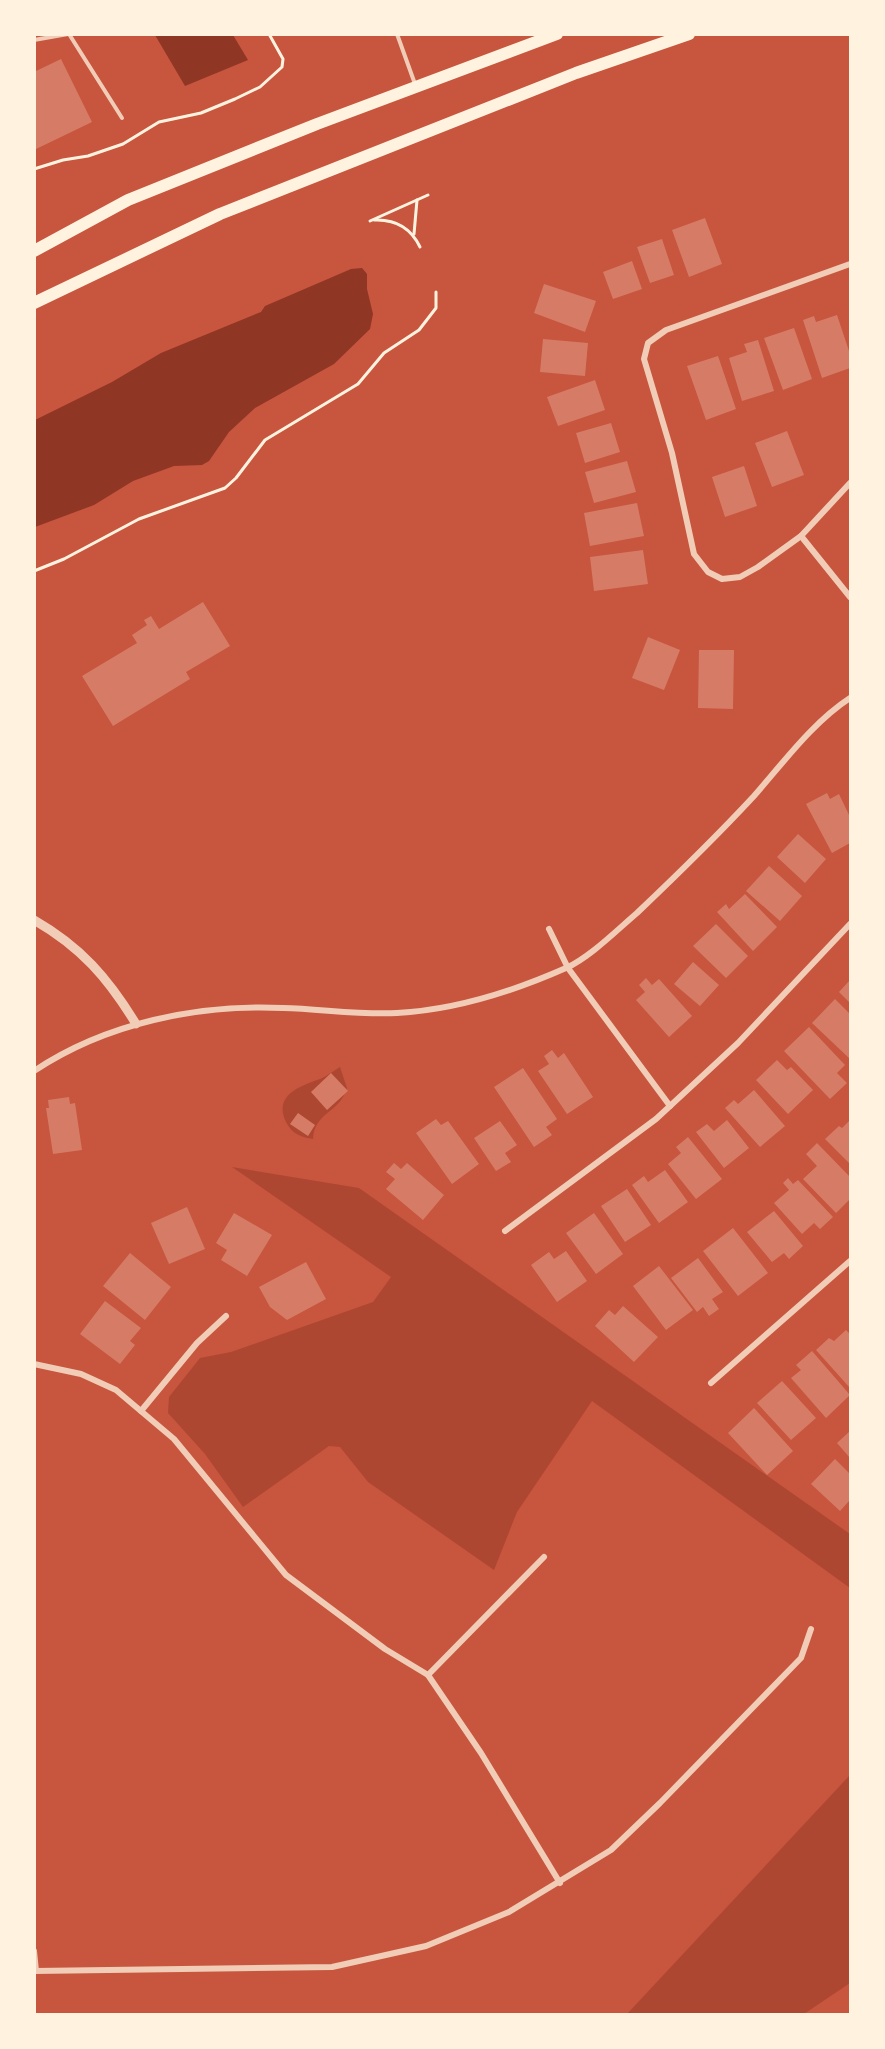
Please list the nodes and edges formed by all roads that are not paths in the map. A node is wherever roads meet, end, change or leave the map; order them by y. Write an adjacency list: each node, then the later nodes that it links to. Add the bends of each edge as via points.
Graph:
1 (68, 34): 5 (lane); 7 (lane)
2 (397, 34): 6 (lane)
3 (557, 34): 6 (main road)
4 (689, 34): 10 (main road, via 576,73 220,214)
5 (34, 40)
6 (416, 88): 8 (main road, via 128,200)
7 (122, 118)
8 (34, 252)
9 (850, 264): 12 (street, via 666,330 648,343 644,359 672,453 694,554 708,572 722,579 740,577)
10 (34, 303)
11 (850, 483): 12 (street)
12 (801, 536): 13 (street)
13 (850, 597)
14 (850, 699): 18 (street, via 838,706 702,853 615,932)
15 (34, 920): 19 (street, via 94,963)
16 (850, 924): 21 (street, via 738,1043)
17 (549, 929): 18 (street)
18 (568, 968): 19 (street, via 483,998 433,1009 363,1014 252,1008 200,1012); 21 (street)
19 (136, 1024): 20 (street, via 64,1053)
20 (34, 1071)
21 (670, 1106): 22 (street)
22 (505, 1231)
23 (850, 1261): 26 (street)
24 (226, 1316): 27 (street, via 197,1343)
25 (34, 1364): 27 (street, via 81,1374 116,1390)
26 (711, 1383)
27 (141, 1411): 30 (street, via 174,1439 286,1575 384,1649)
28 (544, 1557): 30 (street)
29 (811, 1629): 31 (street, via 801,1658 660,1803 611,1850)
30 (428, 1675): 31 (street, via 482,1753)
31 (560, 1883): 33 (street, via 509,1912 426,1946 332,1967)
32 (34, 1951): 33 (street)
33 (35, 1971)

